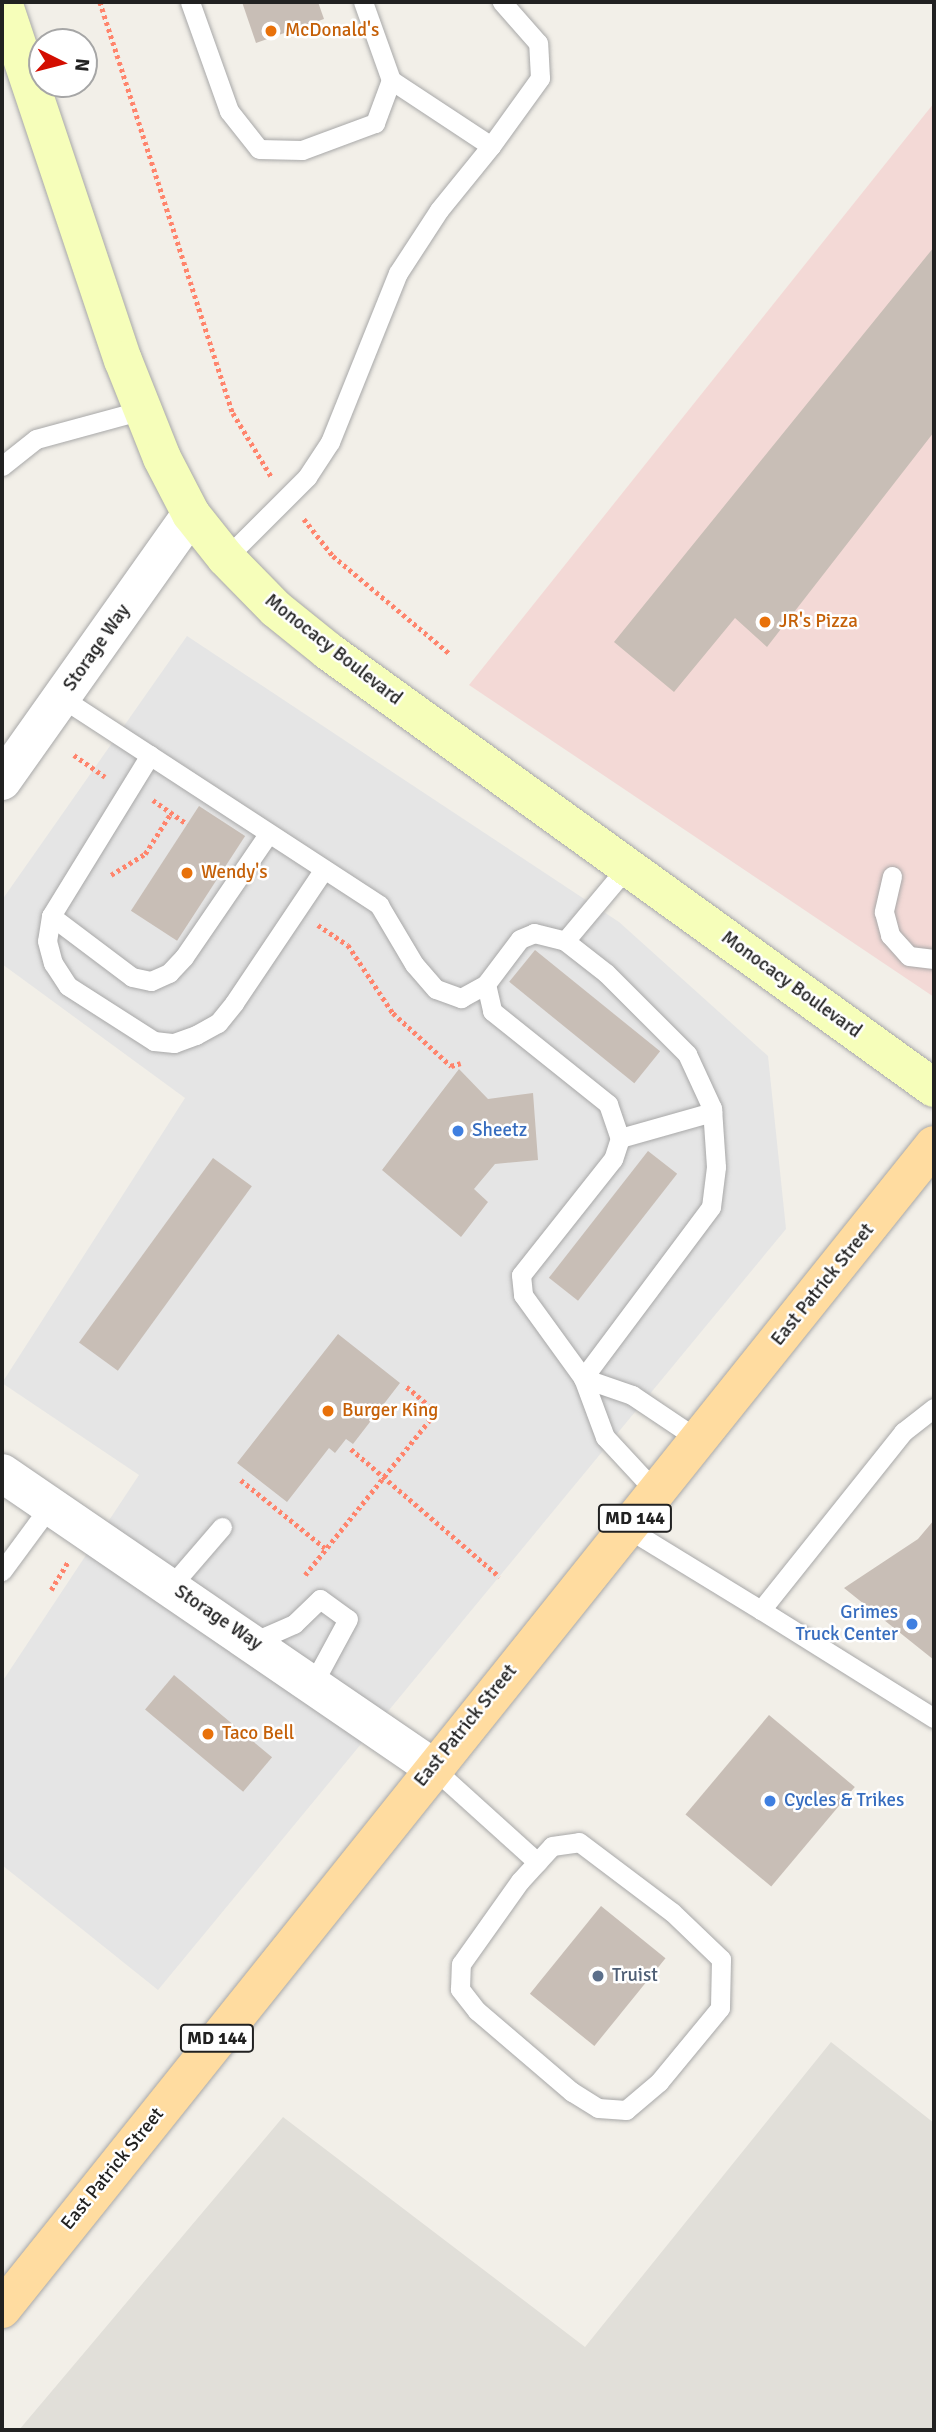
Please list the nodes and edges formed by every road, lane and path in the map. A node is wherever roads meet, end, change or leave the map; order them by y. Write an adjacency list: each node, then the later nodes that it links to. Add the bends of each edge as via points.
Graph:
1 (3, 2): 8 (main road, Monocacy Boulevard)
2 (100, 2): 10 (path, via 233,413 256,457)
3 (190, 2): 6 (lane, via 229,111 259,149 302,150 375,123)
4 (363, 2): 6 (lane)
5 (502, 2): 7 (lane, via 538,43 540,78)
6 (391, 80): 7 (lane)
7 (491, 146): 10 (lane, via 439,210 398,273 330,442 307,477)
8 (143, 410): 9 (lane, via 36,439); 11 (main road, Monocacy Boulevard)
9 (2, 466)
10 (286, 496): 12 (lane); 13 (path, via 333,556)
11 (191, 514): 12 (main road, Monocacy Boulevard); 14 (street, Storage Way)
12 (226, 558): 19 (main road, Monocacy Boulevard, via 328,651)
13 (449, 653)
14 (62, 698): 15 (lane); 16 (street, Storage Way)
15 (150, 755): 18 (lane); 24 (lane)
16 (2, 781)
17 (171, 813): 21 (path, via 145,854)
18 (269, 833): 20 (lane); 24 (lane, via 184,957 169,973 151,981 132,977)
19 (627, 867): 25 (lane); 29 (main road, Monocacy Boulevard)
20 (324, 869): 23 (lane); 27 (lane, via 379,905 414,964 436,989 461,998)
21 (111, 875)
22 (892, 876): 26 (lane, via 884,912 890,935 909,956)
23 (298, 907): 24 (lane, via 218,1024 174,1043 154,1041 68,986 53,963 47,941); 28 (path, via 348,945 393,1013 451,1066)
24 (51, 916)
25 (565, 941): 27 (lane, via 534,933 520,939); 30 (lane, via 606,973 687,1054)
26 (934, 960)
27 (485, 984): 31 (lane, via 492,1011 608,1104)
28 (461, 1063)
29 (934, 1088)
30 (712, 1112): 31 (lane); 33 (lane, via 716,1167 712,1207)
31 (620, 1138): 33 (lane, via 613,1158 522,1275 523,1295)
32 (934, 1145): 36 (main road, East Patrick Street / MD 144)
33 (583, 1378): 36 (lane, via 632,1395); 41 (lane, via 605,1437)
34 (406, 1387): 39 (path, via 436,1412)
35 (934, 1408): 50 (lane, via 903,1432)
36 (699, 1440): 41 (main road, East Patrick Street / MD 144)
37 (351, 1449): 39 (path)
38 (2, 1473): 42 (street, Storage Way)
39 (383, 1477): 45 (path); 47 (path)
40 (241, 1480): 45 (path)
41 (656, 1492): 44 (main road, East Patrick Street / MD 144)
42 (50, 1506): 46 (lane); 49 (street, Storage Way)
43 (222, 1527): 49 (lane)
44 (627, 1528): 50 (lane); 54 (main road, East Patrick Street / MD 144)
45 (325, 1548): 48 (path)
46 (2, 1571)
47 (500, 1577)
48 (299, 1583)
49 (171, 1587): 51 (street, Storage Way)
50 (761, 1610): 53 (lane)
51 (253, 1642): 52 (street, Storage Way); 52 (lane, via 294,1624 320,1599 348,1619)
52 (314, 1682): 54 (street, Storage Way)
53 (934, 1718)
54 (432, 1767): 55 (lane); 56 (main road, East Patrick Street / MD 144)
55 (537, 1862): 55 (lane, via 478,1933 461,1964 460,1989 477,2011 572,2092 598,2108 625,2109 659,2082 720,2008 721,1959 672,1912 579,1842 552,1846)
56 (2, 2309)

